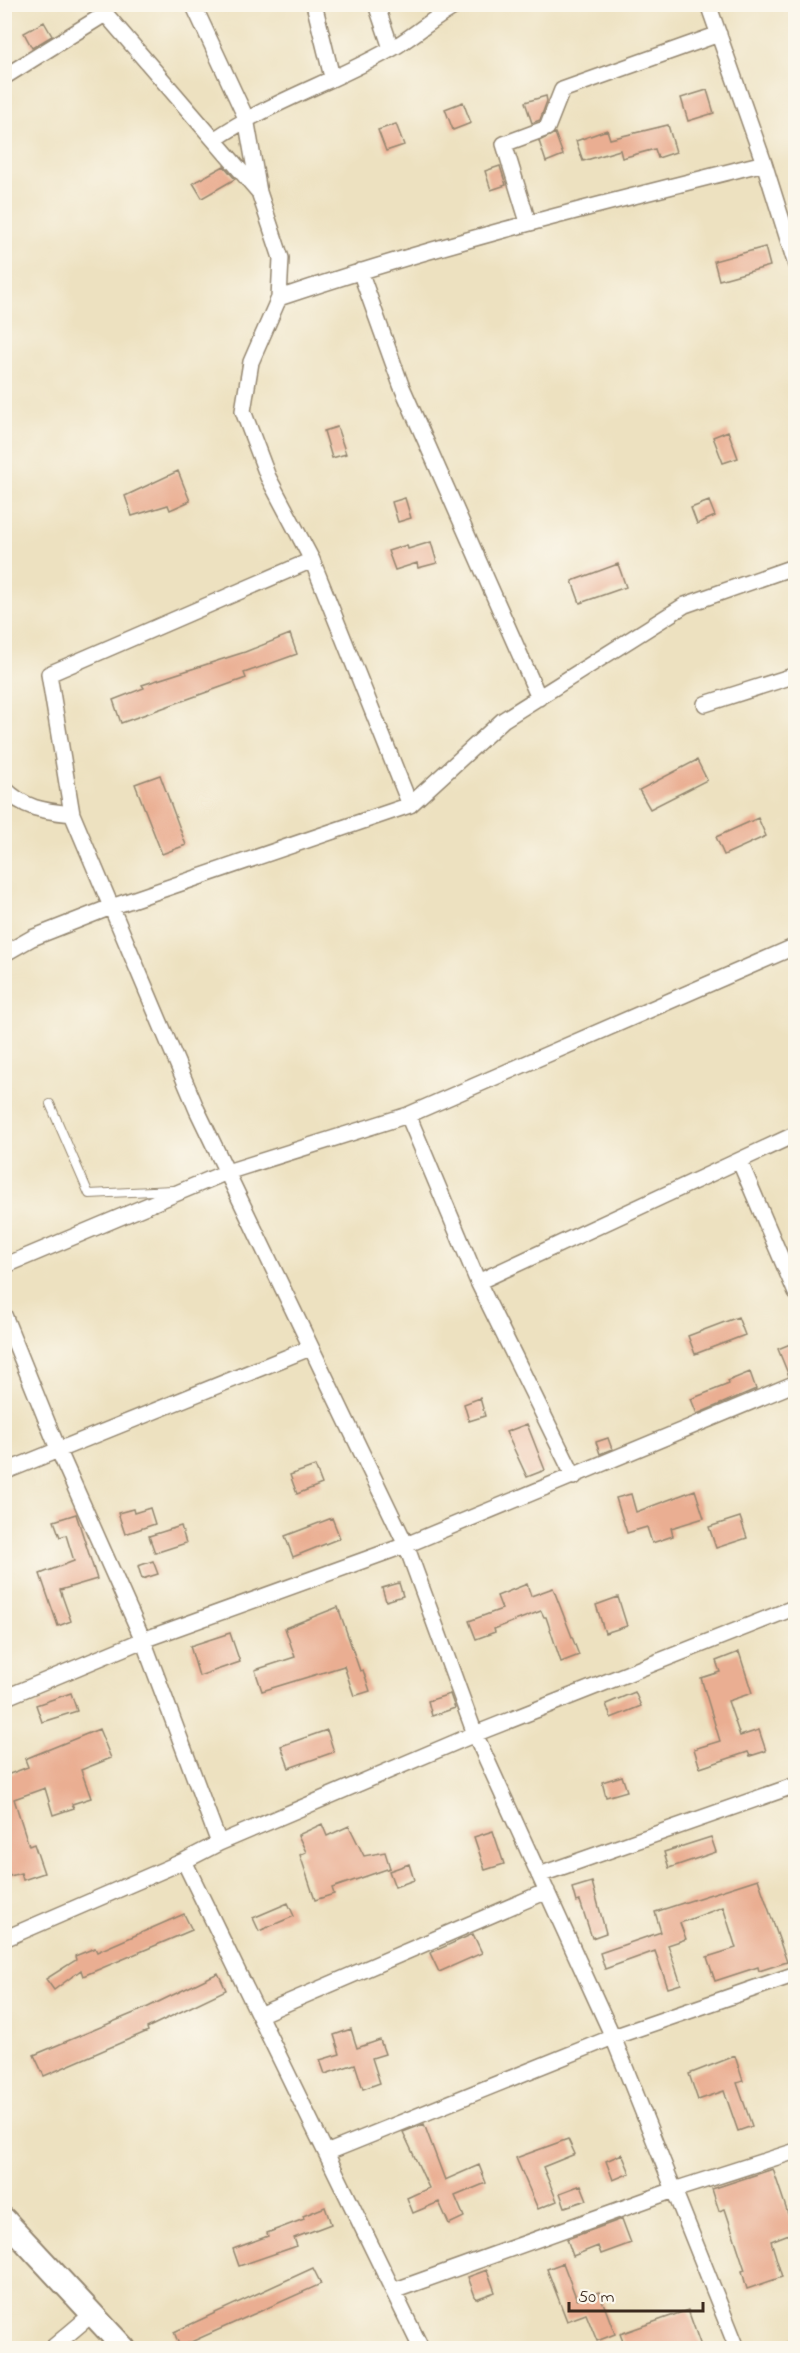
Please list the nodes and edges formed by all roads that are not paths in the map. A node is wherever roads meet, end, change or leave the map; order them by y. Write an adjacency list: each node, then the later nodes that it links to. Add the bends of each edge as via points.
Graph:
1 (193, 4): 11 (street)
2 (314, 4): 10 (street)
3 (376, 4): 8 (street)
4 (459, 4): 8 (street, via 436,15)
5 (708, 4): 7 (street)
6 (101, 9): 9 (street); 12 (street)
7 (718, 34): 13 (street); 15 (street, via 562,90 547,128 504,144)
8 (391, 48): 10 (street)
9 (4, 77)
10 (332, 77): 11 (street)
11 (246, 118): 12 (street); 14 (street)
12 (214, 140): 14 (street)
13 (764, 163): 15 (street); 16 (street)
14 (259, 192): 18 (street, via 281,258)
15 (528, 222): 17 (street)
16 (795, 265)
17 (360, 271): 18 (street); 22 (street, via 401,385)
18 (279, 298): 19 (street, via 251,362 243,411 268,477)
19 (312, 560): 25 (street); 26 (street, via 49,674)
20 (795, 566): 22 (street, via 685,605)
21 (795, 675): 23 (street)
22 (538, 698): 25 (street, via 503,720)
23 (705, 704)
24 (4, 788): 26 (street, via 35,810)
25 (410, 805): 27 (street)
26 (72, 814): 27 (street)
27 (111, 907): 29 (street, via 32,938); 34 (street)
28 (795, 946): 31 (street)
29 (4, 954)
30 (50, 1104): 35 (lane, via 89,1194)
31 (408, 1116): 34 (street); 37 (street)
32 (795, 1134): 33 (street)
33 (740, 1162): 37 (street); 38 (street)
34 (227, 1172): 35 (street); 40 (street)
35 (181, 1190): 36 (street)
36 (4, 1266)
37 (478, 1282): 44 (street)
38 (795, 1293)
39 (4, 1315): 42 (street)
40 (310, 1347): 42 (street); 45 (street)
41 (795, 1383): 44 (street)
42 (58, 1449): 43 (street); 47 (street)
43 (4, 1472)
44 (574, 1477): 45 (street)
45 (406, 1545): 47 (street); 49 (street)
46 (795, 1607): 49 (street)
47 (143, 1640): 48 (street); 51 (street)
48 (4, 1698)
49 (475, 1734): 51 (street); 53 (street)
50 (795, 1785): 53 (street)
51 (219, 1843): 52 (street)
52 (184, 1861): 55 (street); 57 (street)
53 (539, 1875): 54 (street)
54 (546, 1891): 57 (street); 58 (street)
55 (4, 1939)
56 (795, 1974): 58 (street)
57 (259, 2015): 60 (street)
58 (613, 2037): 60 (street); 61 (street)
59 (795, 2151): 61 (street)
60 (326, 2152): 63 (street)
61 (674, 2190): 63 (street); 68 (street)
62 (4, 2219): 64 (main road)
63 (393, 2291): 67 (street)
64 (91, 2315): 65 (street); 66 (main road)
65 (52, 2349)
66 (124, 2349)
67 (421, 2349)
68 (736, 2349)

